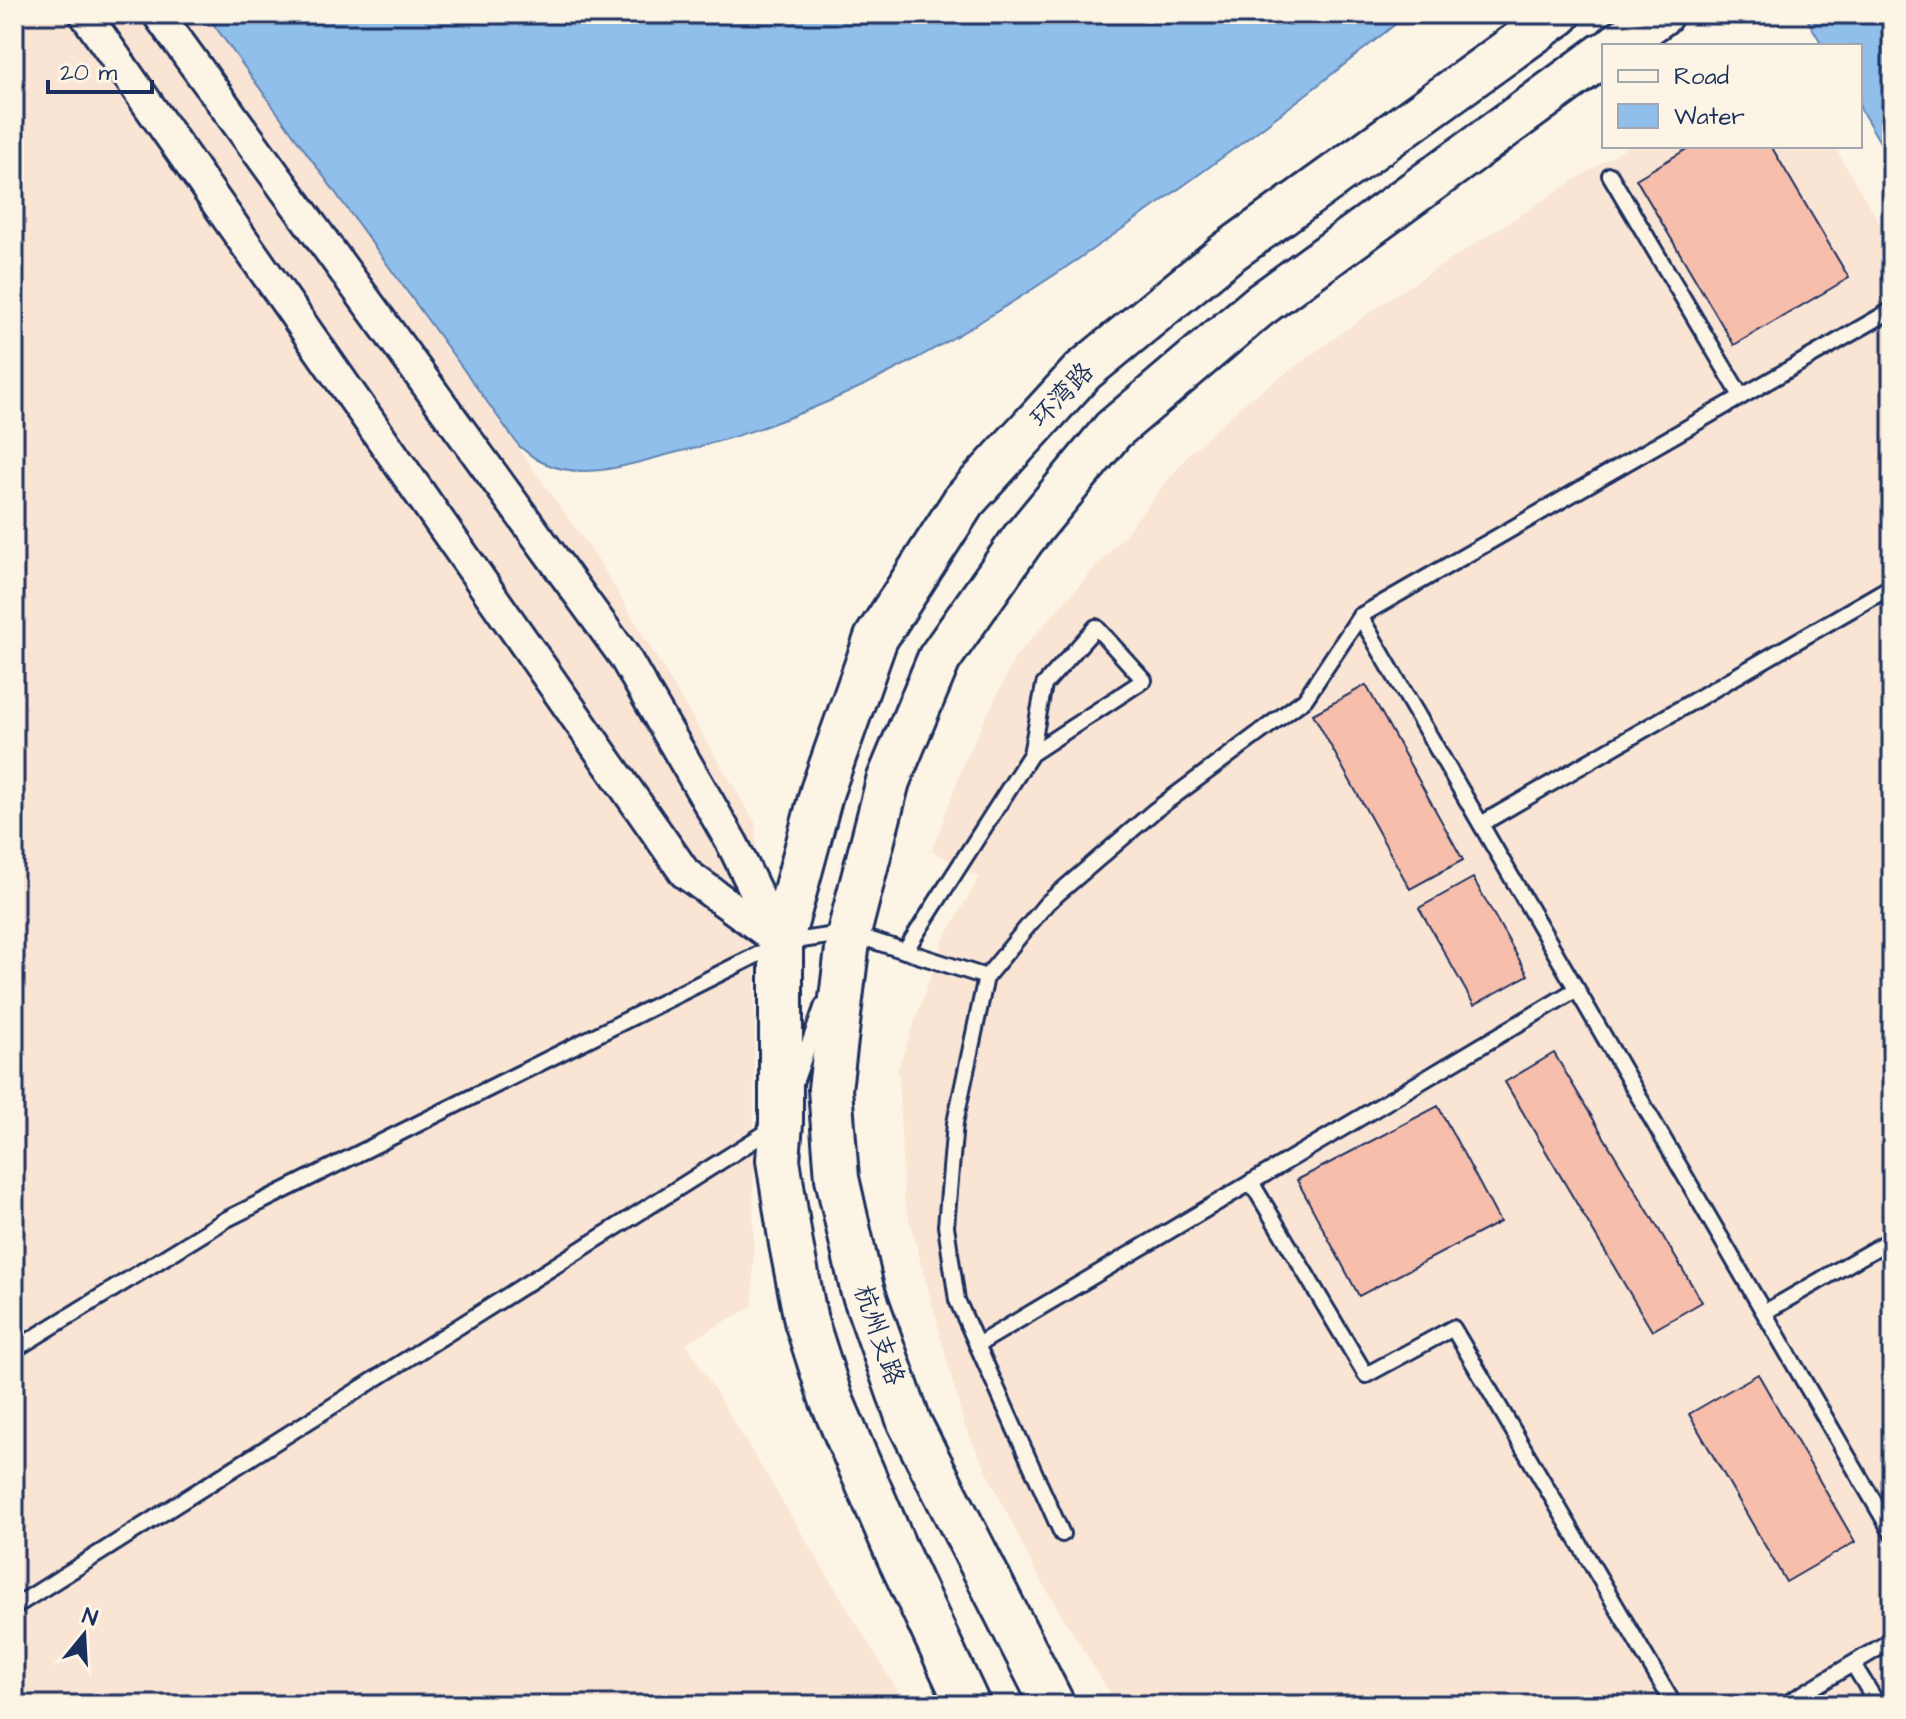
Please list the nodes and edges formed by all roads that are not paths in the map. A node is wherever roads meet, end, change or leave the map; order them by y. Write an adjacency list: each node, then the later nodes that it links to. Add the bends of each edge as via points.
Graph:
1 (85, 14): 15 (street, via 685,873)
2 (158, 14): 15 (street, via 624,656 733,845)
3 (1559, 14): 15 (main road, 环湾路, via 1227,253 1083,371 964,501 876,638 822,791)
4 (1661, 14): 5 (main road)
5 (1619, 44)
6 (1602, 55): 14 (main road, via 1259,306 1113,430 1023,539 939,659 888,781)
7 (1610, 175): 9 (lane)
8 (1892, 310): 9 (lane)
9 (1741, 396): 11 (lane)
10 (1892, 586): 13 (lane)
11 (1360, 616): 13 (lane); 17 (lane, via 1305,699 1154,811 1047,903)
12 (1031, 754): 12 (lane, via 1144,680 1096,627 1044,685); 16 (lane)
13 (1481, 824): 18 (lane)
14 (849, 933): 15 (lane); 16 (lane); 19 (lane); 31 (main road, 杭州支路, via 830,1089 837,1178 862,1289 909,1422)
15 (781, 943): 19 (main road); 24 (lane, via 227,1219)
16 (905, 951): 17 (lane)
17 (986, 977): 23 (lane, via 955,1123 946,1226 957,1300)
18 (1577, 989): 20 (lane); 22 (lane)
19 (781, 1123): 27 (lane); 30 (main road, via 778,1160 806,1321 827,1386 897,1553)
20 (1251, 1182): 23 (lane); 32 (lane, via 1366,1375 1453,1328)
21 (1892, 1239): 22 (lane)
22 (1765, 1312): 25 (lane)
23 (977, 1345): 26 (lane)
24 (14, 1350)
25 (1892, 1533)
26 (1062, 1534)
27 (14, 1607)
28 (1892, 1640): 29 (lane)
29 (1853, 1664): 33 (lane); 34 (lane)
30 (968, 1705)
31 (1053, 1705)
32 (1674, 1705)
33 (1784, 1705)
34 (1878, 1705)

